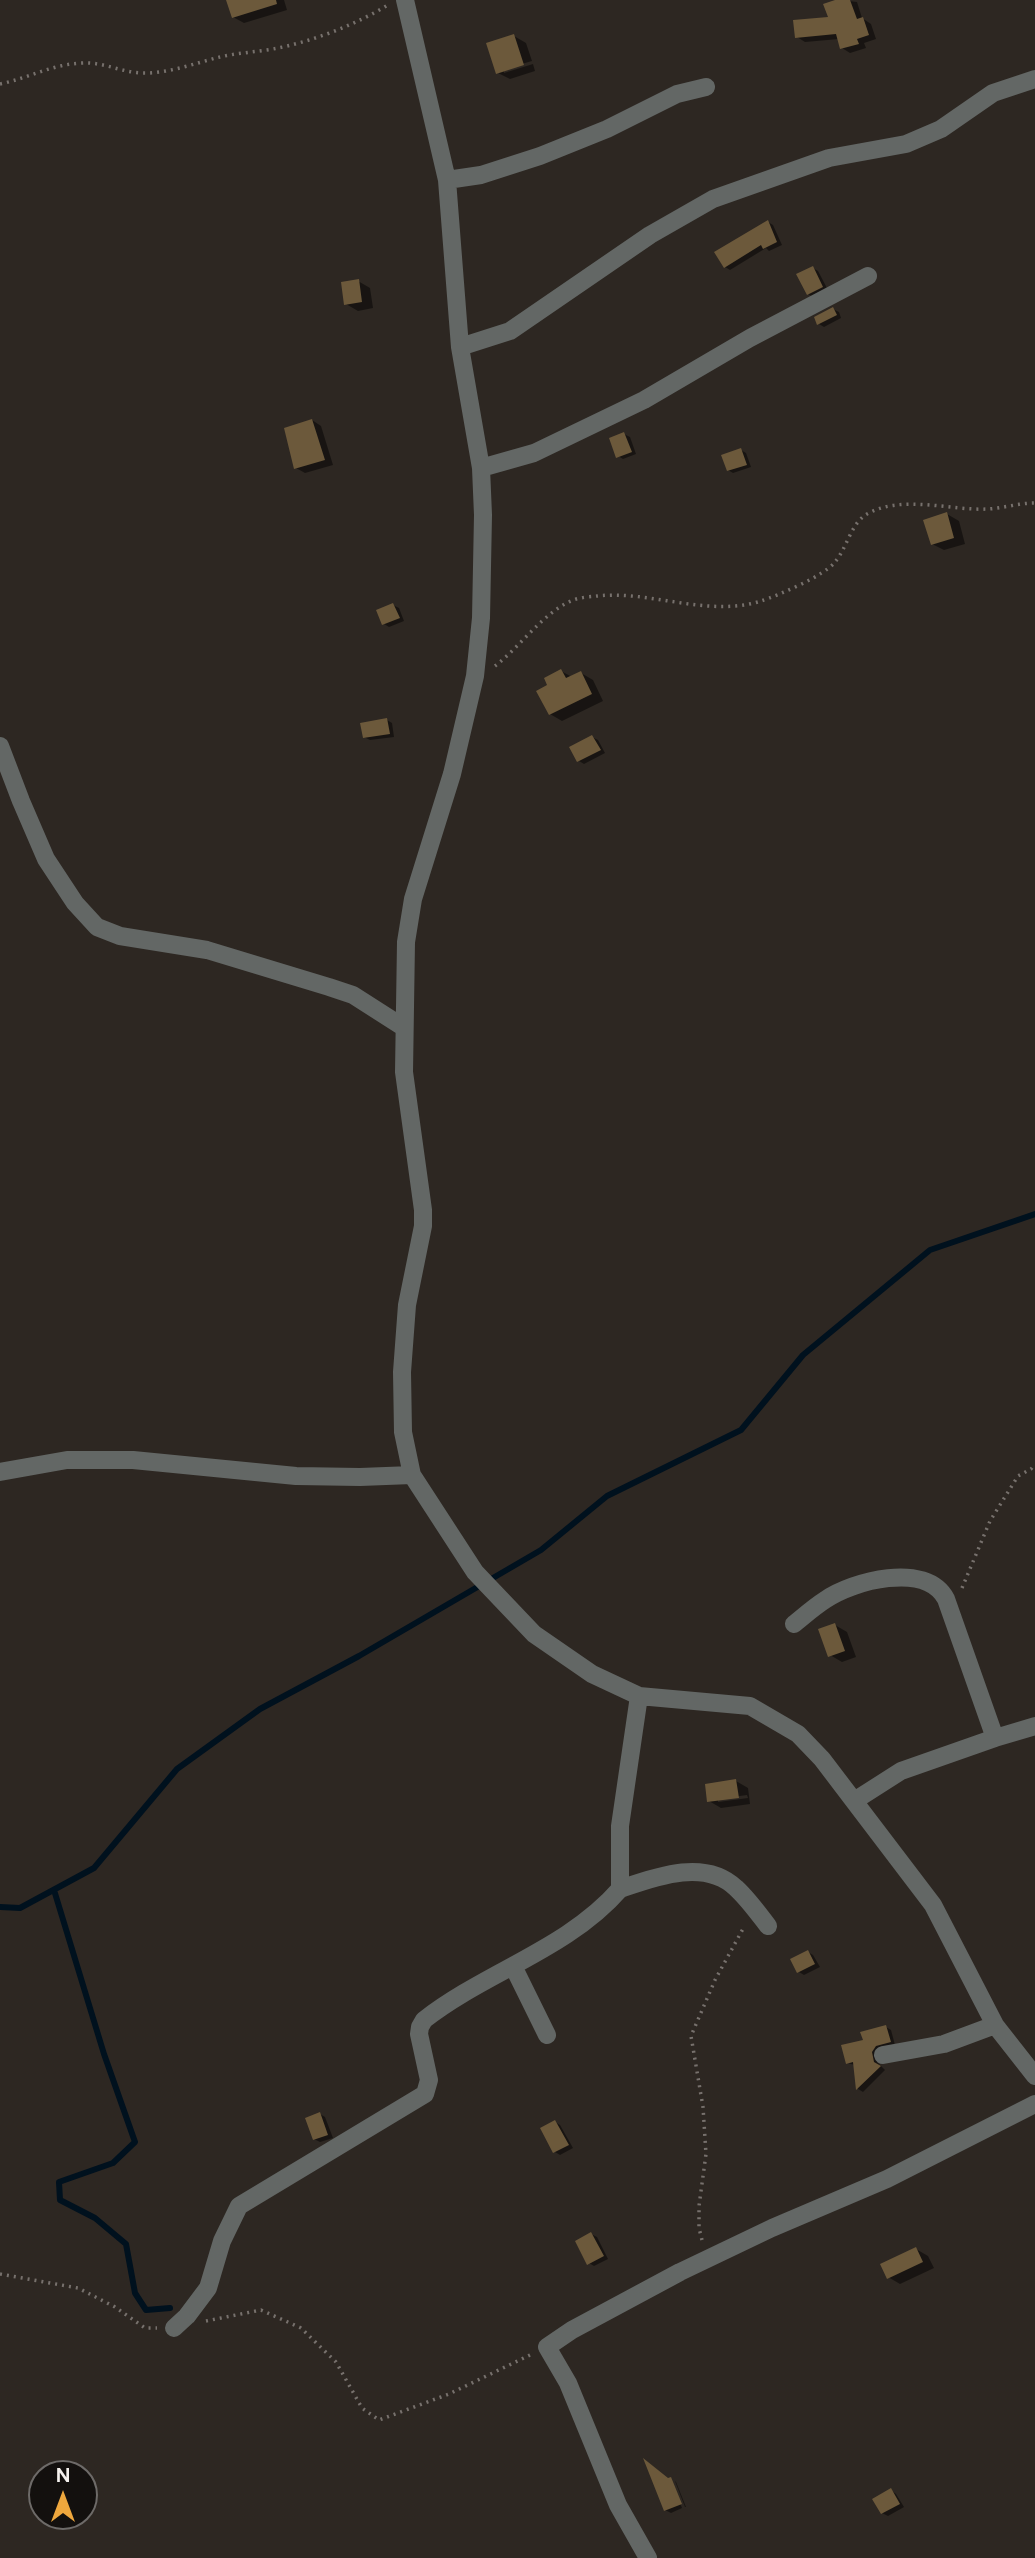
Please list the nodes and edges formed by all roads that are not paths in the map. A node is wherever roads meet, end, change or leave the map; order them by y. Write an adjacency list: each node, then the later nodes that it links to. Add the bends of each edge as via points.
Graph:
1 (405, 0): 4 (street)
2 (1035, 79): 6 (street, via 993,93 941,129 906,144 829,158 713,199 650,235 510,331)
3 (706, 87): 4 (street, via 677,94 607,130 540,156 481,176)
4 (447, 180): 6 (street)
5 (867, 276): 7 (street, via 644,400 534,453)
6 (460, 347): 7 (street)
7 (481, 468): 9 (street, via 482,575 475,677 452,774 413,899 406,942)
8 (0, 746): 9 (street, via 46,859 97,927 120,936 207,950 329,986 353,995)
9 (403, 1027): 11 (street, via 404,1072 423,1210 407,1305 402,1372 403,1432)
10 (0, 1472): 11 (street, via 67,1460 133,1460 296,1476)
11 (412, 1475): 13 (street, via 475,1572 534,1633 592,1674)
12 (794, 1624): 15 (street, via 846,1589 880,1579 926,1581 946,1599)
13 (639, 1696): 16 (street, via 750,1706 798,1734); 17 (street, via 620,1826)
14 (1035, 1727): 15 (street)
15 (995, 1738): 16 (street, via 901,1771)
16 (854, 1801): 20 (street, via 933,1905)
17 (620, 1889): 18 (street, via 665,1875 703,1872 735,1886); 19 (street, via 566,1934)
18 (768, 1926)
19 (513, 1966): 21 (street); 25 (street, via 424,2020 419,2034 429,2080 425,2094 239,2206 222,2241 208,2288)
20 (995, 2025): 22 (street, via 944,2044); 23 (street)
21 (547, 2035)
22 (883, 2055)
23 (1035, 2076)
24 (1032, 2113): 26 (street, via 707,2259 547,2347 568,2383 618,2505)
25 (174, 2328)
26 (648, 2558)

